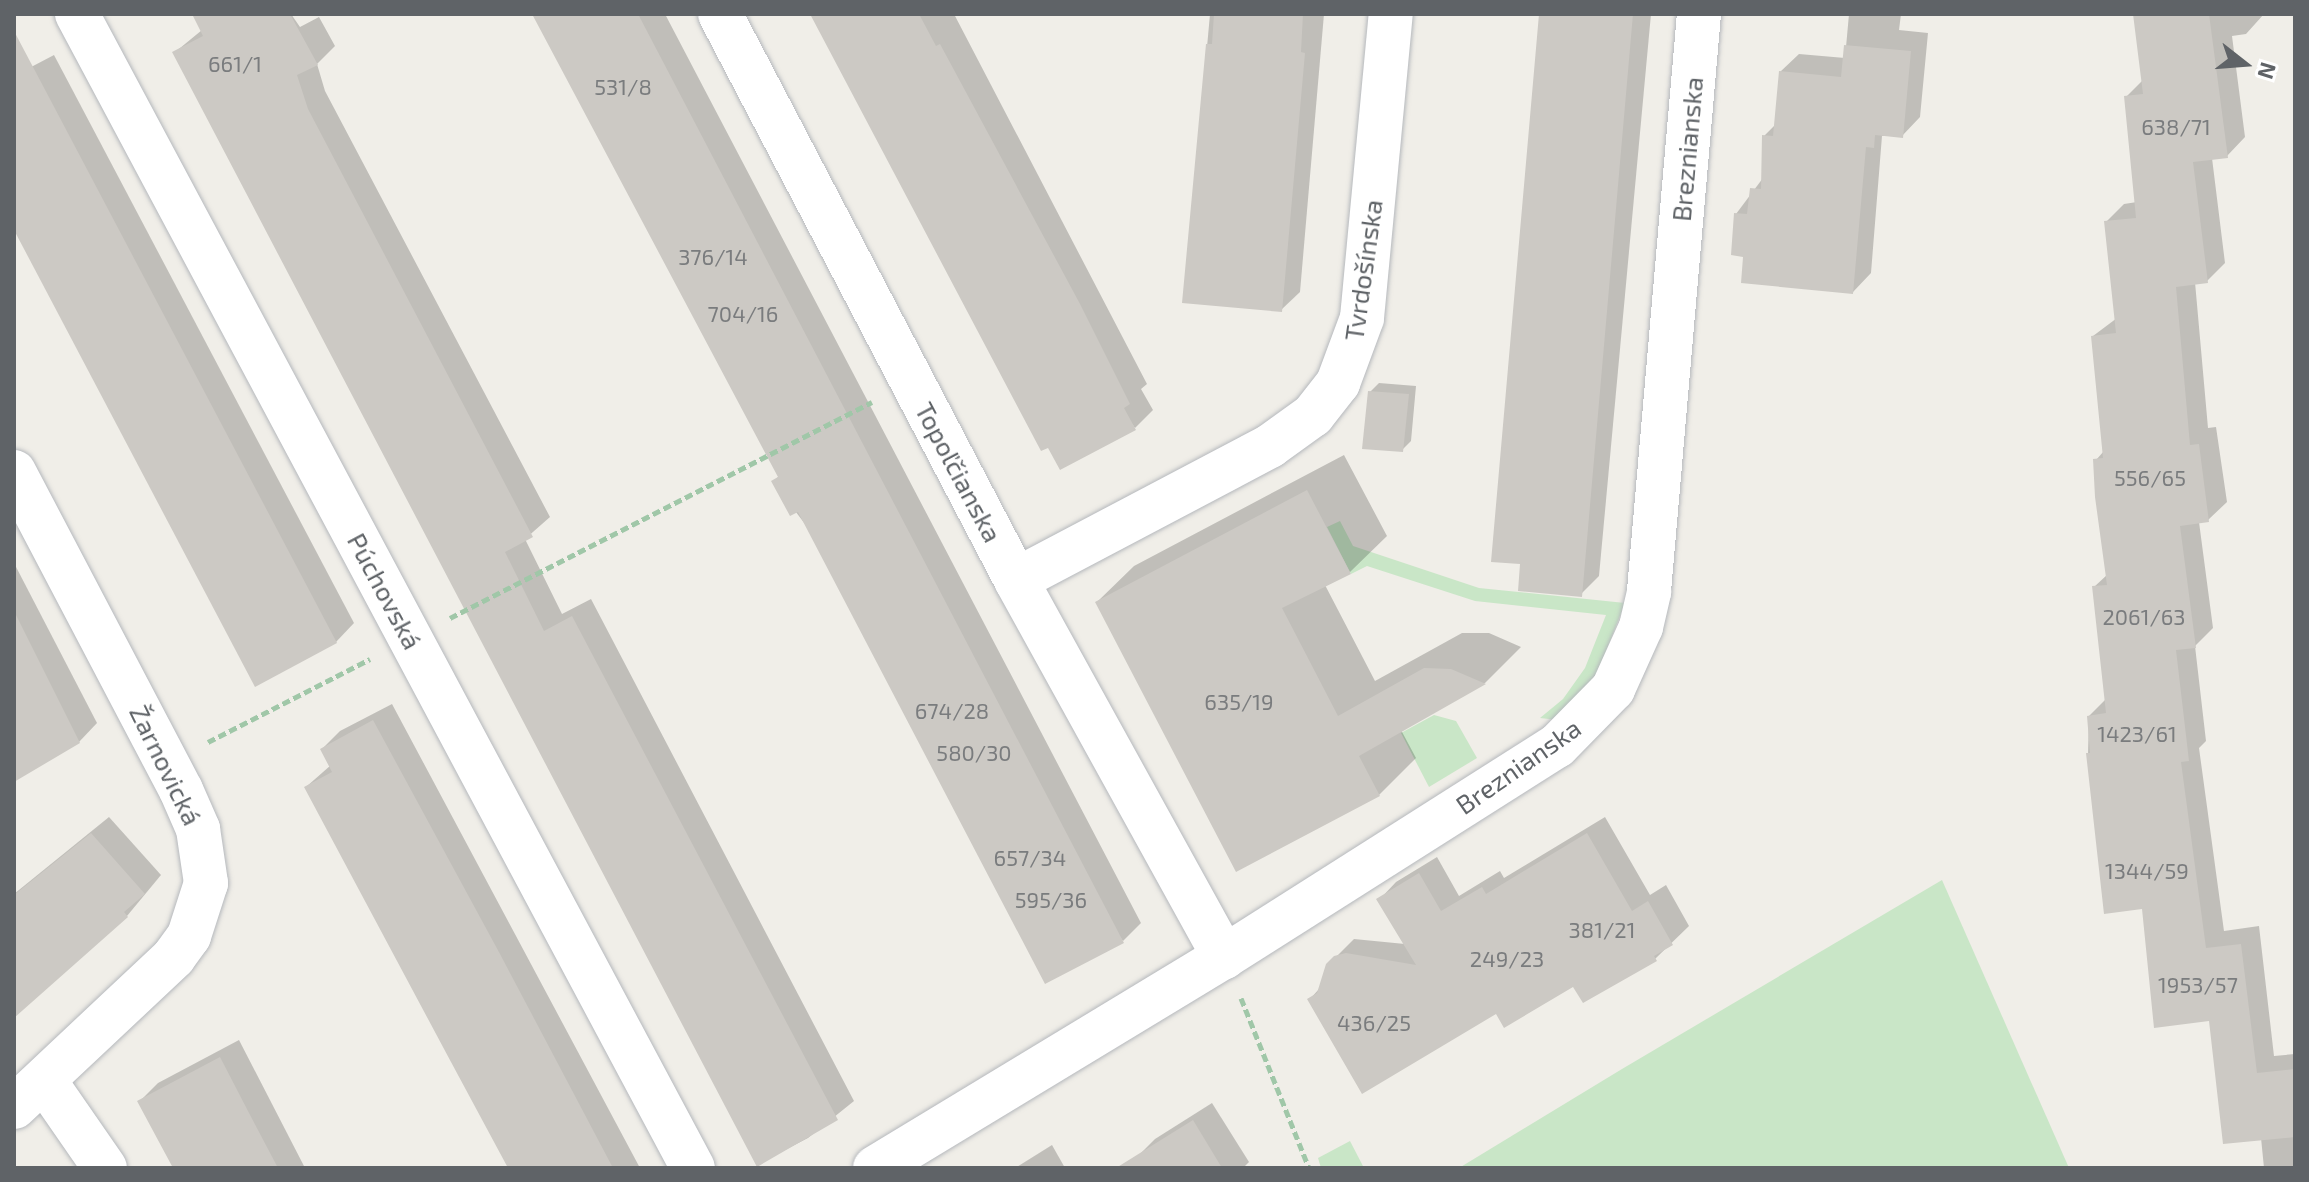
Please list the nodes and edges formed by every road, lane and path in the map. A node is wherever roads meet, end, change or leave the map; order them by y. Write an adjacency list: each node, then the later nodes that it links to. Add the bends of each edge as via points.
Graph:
1 (77, 14): 8 (street, Púchovská)
2 (720, 14): 5 (street, Topoľčianska)
3 (1391, 14): 7 (street, Tvrdošínska, via 1362,318 1338,383 1313,415 1270,446)
4 (1699, 14): 10 (street, Breznianska, via 1649,591 1629,659 1613,689 1557,746)
5 (912, 381): 7 (street, Topoľčianska); 8 (path)
6 (14, 472): 9 (street, Žarnovická)
7 (1016, 580): 10 (street, Topoľčianska)
8 (410, 639): 9 (path); 13 (street, Púchovská)
9 (168, 763): 11 (street, Žarnovická, via 198,829 206,883 201,909 174,957)
10 (1216, 941): 14 (street, Breznianska); 15 (path)
11 (29, 1094): 12 (street)
12 (105, 1168)
13 (693, 1168)
14 (875, 1168)
15 (1309, 1168)

